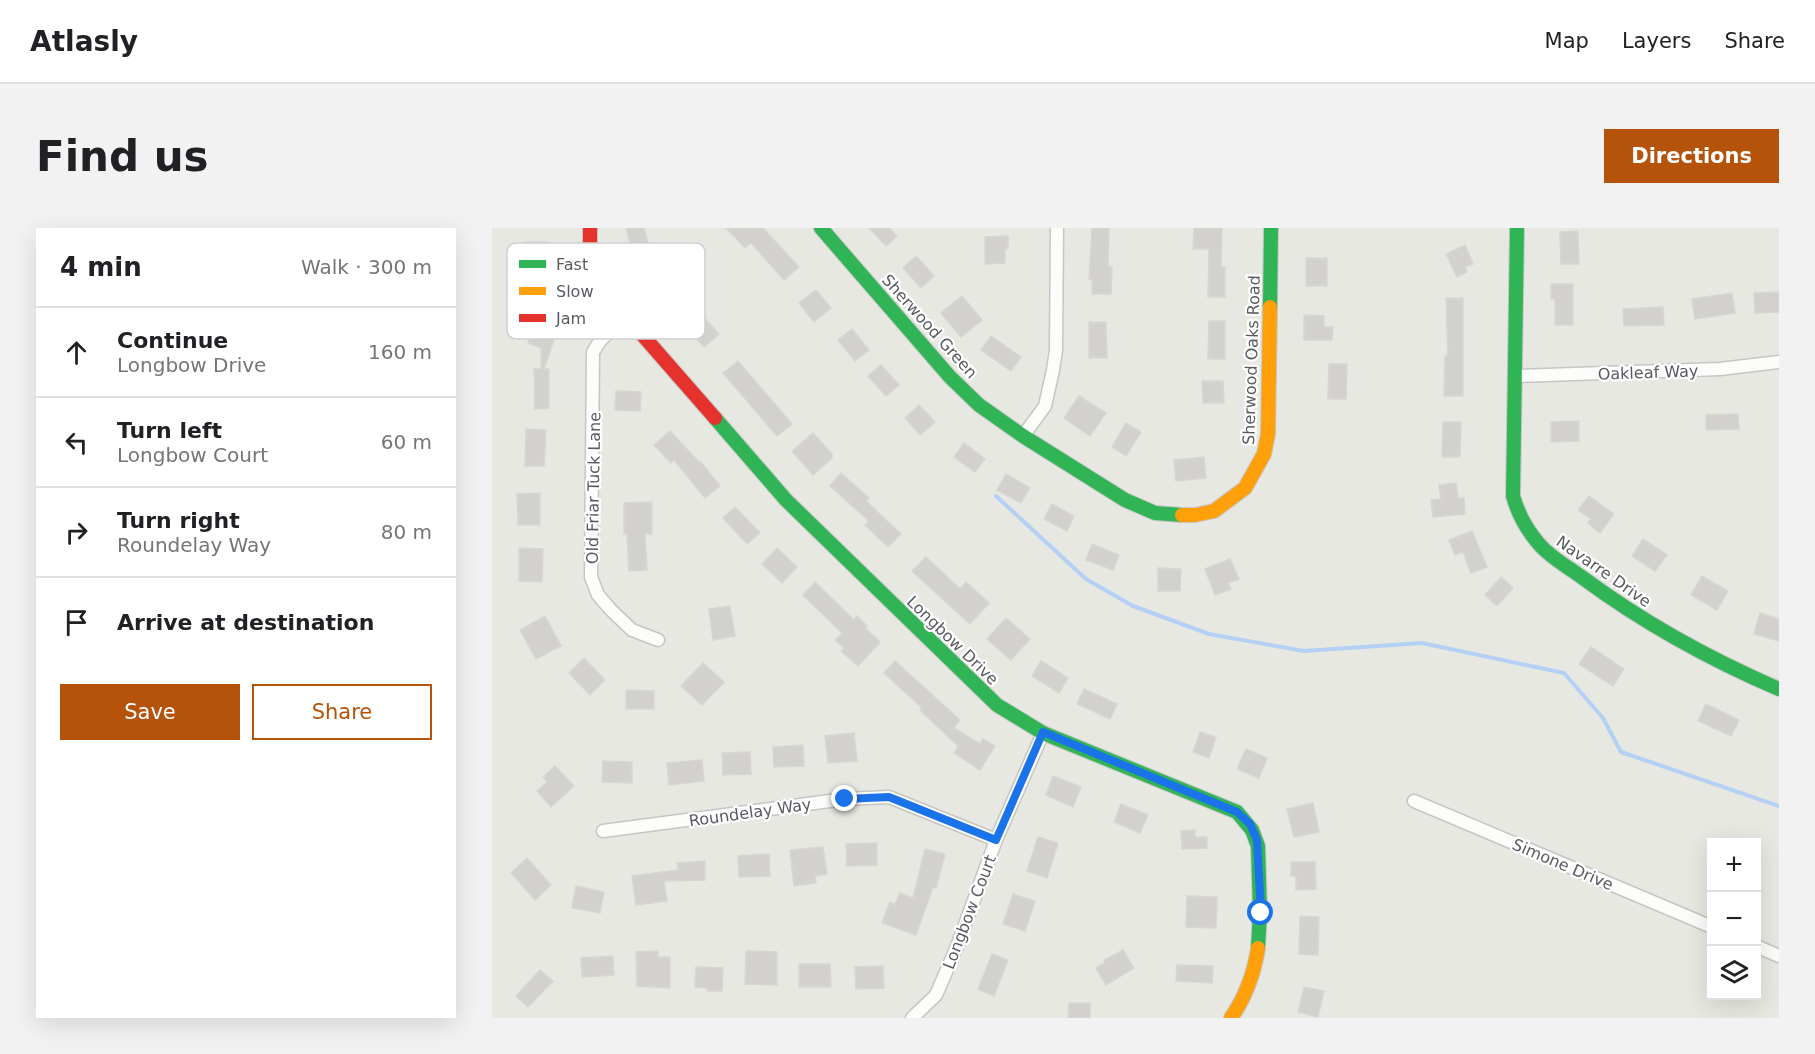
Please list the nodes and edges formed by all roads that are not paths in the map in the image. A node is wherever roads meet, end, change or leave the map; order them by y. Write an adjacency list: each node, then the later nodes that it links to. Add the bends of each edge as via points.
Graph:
1 (821, 228): 9 (street, Sherwood Green, via 950,377 979,405)
2 (1057, 228): 9 (street, via 1053,370 1045,406)
3 (1271, 228): 9 (street, Sherwood Oaks Road, via 1268,434 1264,454 1245,488 1214,511 1195,515 1155,513 1125,500)
4 (1517, 228): 8 (street, Navarre Drive)
5 (602, 339): 10 (street, Old Friar Tuck Lane, via 593,352 591,578 598,595 632,630)
6 (646, 339): 12 (street, Longbow Drive, via 786,500 997,705)
7 (1779, 362): 8 (street, Oakleaf Way, via 1720,369)
8 (1516, 376): 11 (street, Navarre Drive, via 1513,496 1518,515 1540,546 1604,594 1688,647)
9 (1023, 436)
10 (658, 640)
11 (1779, 689)
12 (1043, 732): 15 (street, Longbow Court); 20 (street, Longbow Drive, via 1237,812 1250,824 1257,840 1259,942 1249,987)
13 (1414, 801): 16 (street, Simone Drive)
14 (603, 831): 15 (street, Roundelay Way, via 845,799 889,797)
15 (996, 840): 19 (street, Longbow Court, via 936,995)
16 (1707, 925)
17 (1761, 948): 18 (street)
18 (1779, 956)
19 (912, 1018)
20 (1231, 1018)

